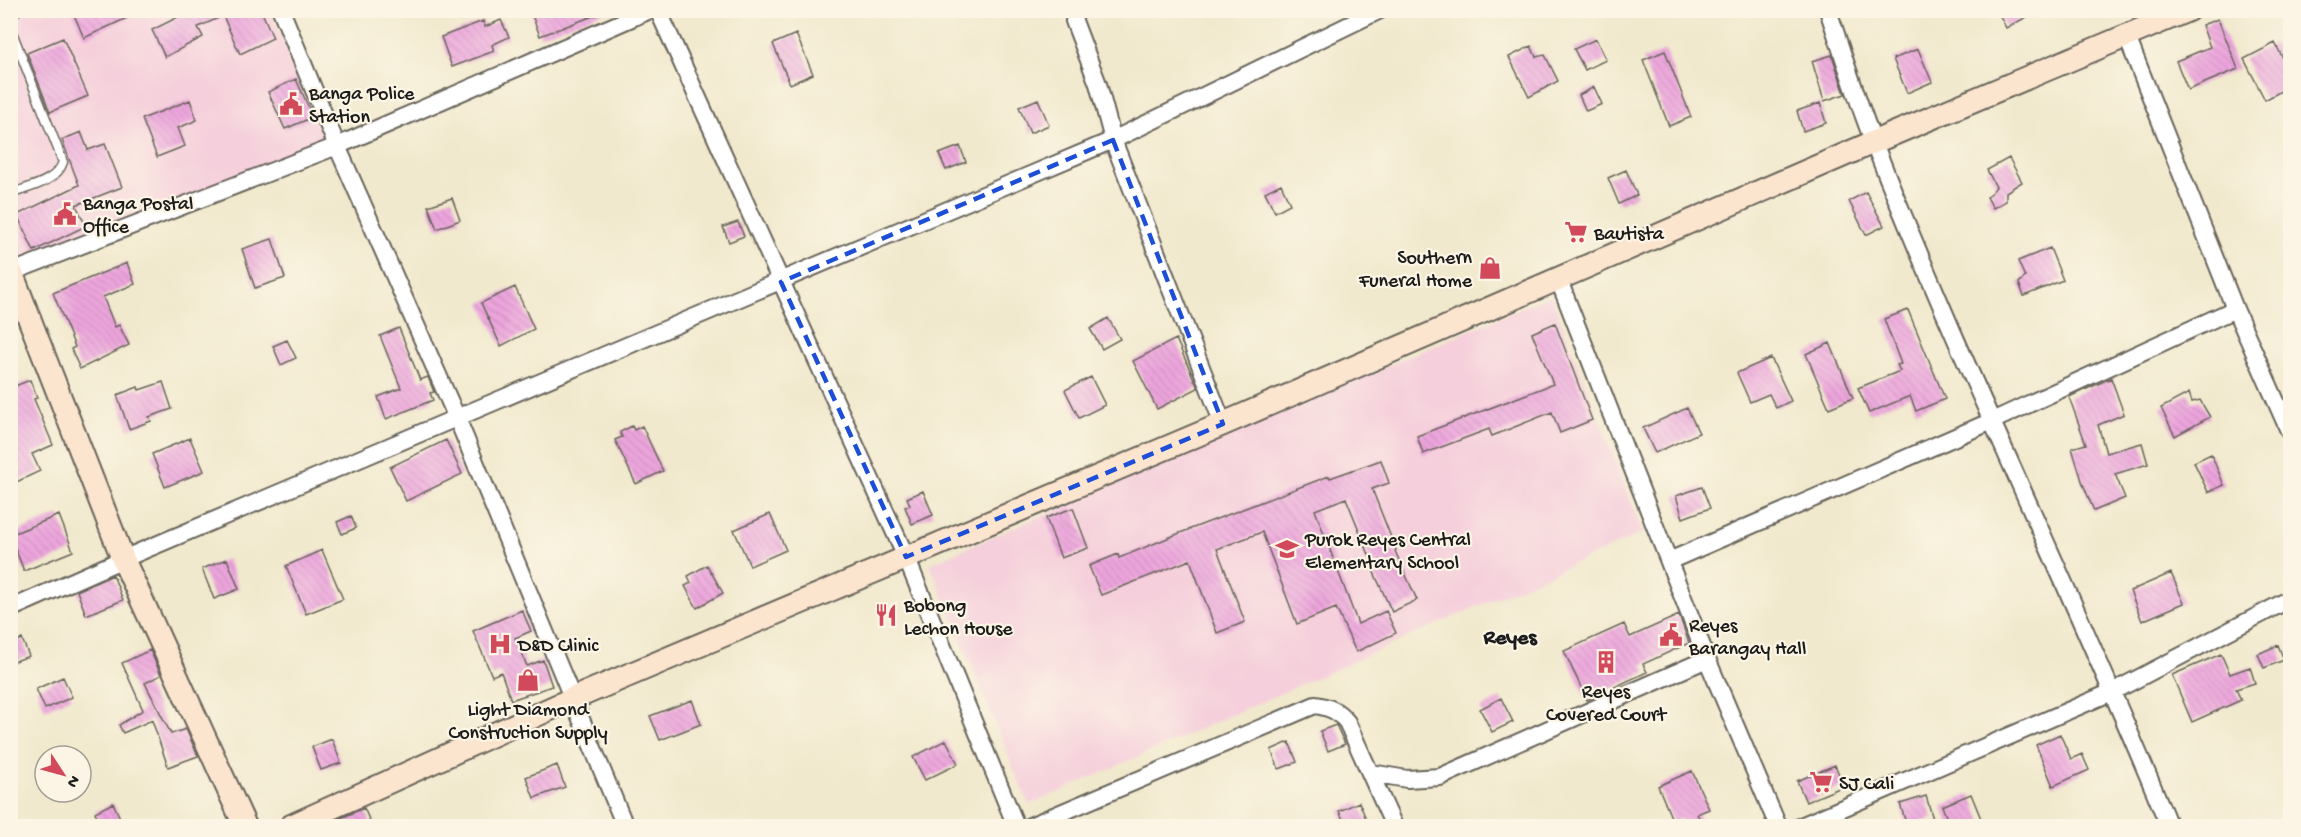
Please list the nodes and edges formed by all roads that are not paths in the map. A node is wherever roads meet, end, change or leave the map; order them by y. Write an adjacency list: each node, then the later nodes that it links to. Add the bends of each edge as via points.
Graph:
1 (18, 10): 8 (lane)
2 (281, 10): 14 (street)
3 (650, 10): 14 (street)
4 (658, 10): 18 (street)
5 (1380, 10): 12 (street)
6 (1828, 10): 13 (street)
7 (2188, 10): 11 (main road)
8 (10, 14)
9 (1074, 21): 12 (street, via 1098,84)
10 (10, 27): 15 (lane, via 63,162 61,170 51,178)
11 (2127, 37): 13 (main road); 19 (street)
12 (1113, 140): 18 (street); 22 (street)
13 (1874, 142): 17 (main road); 21 (street)
14 (337, 146): 16 (street); 20 (street)
15 (10, 194)
16 (11, 271): 25 (main road)
17 (1558, 278): 22 (main road); 26 (street)
18 (781, 282): 20 (street); 24 (street)
19 (2235, 309): 21 (street); 23 (street)
20 (457, 418): 25 (street); 31 (street)
21 (1992, 421): 26 (street); 30 (street)
22 (1223, 424): 24 (main road)
23 (2290, 433)
24 (906, 557): 31 (main road); 36 (street)
25 (123, 559): 28 (street); 33 (main road)
26 (1669, 561): 29 (street)
27 (2290, 599): 30 (street)
28 (10, 609)
29 (1707, 659): 32 (street, via 1440,777 1407,779); 39 (street)
30 (2114, 691): 40 (street); 41 (street)
31 (573, 699): 34 (main road); 35 (street)
32 (1371, 773): 37 (street, via 1340,712 1315,705); 38 (street)
33 (245, 826)
34 (291, 826)
35 (625, 826)
36 (1016, 826)
37 (1030, 826)
38 (1394, 826)
39 (1778, 826)
40 (1801, 826)
41 (2169, 826)

